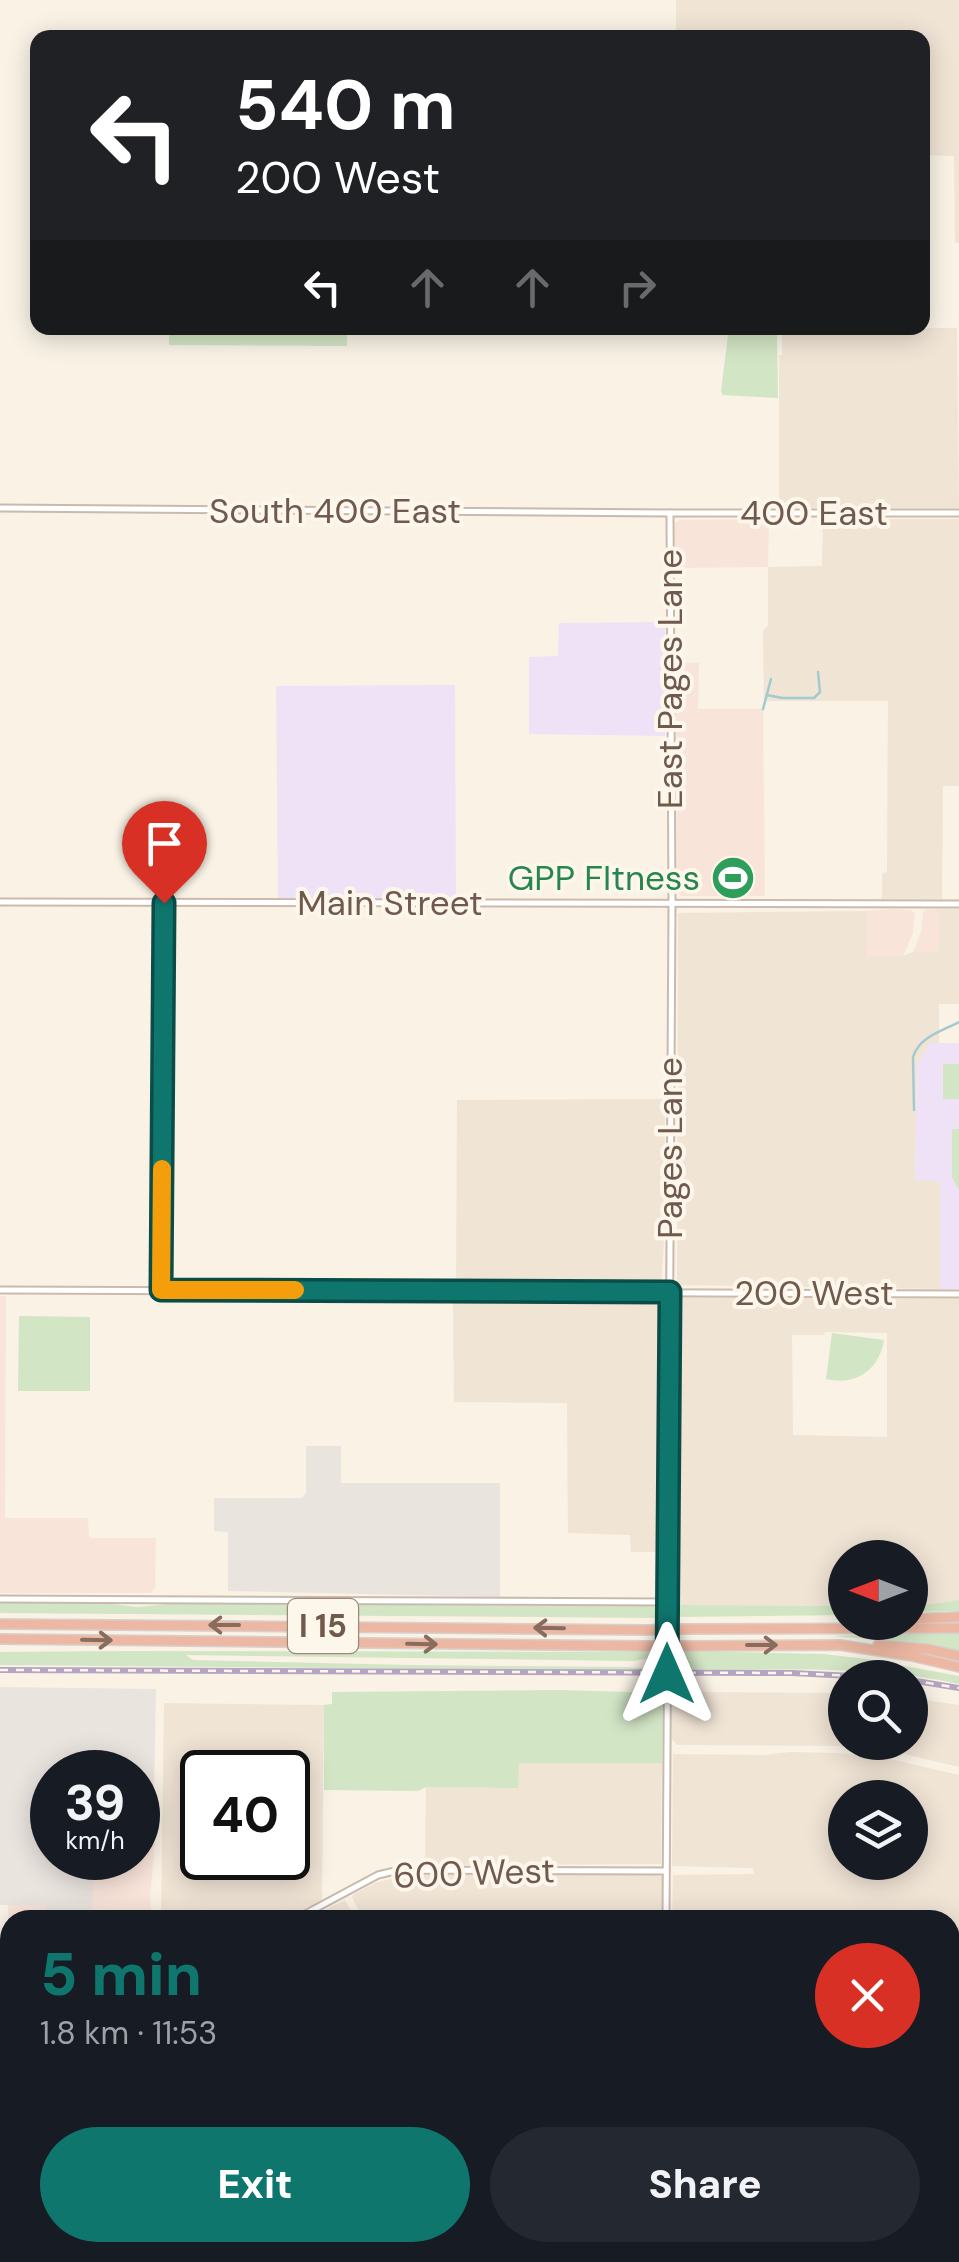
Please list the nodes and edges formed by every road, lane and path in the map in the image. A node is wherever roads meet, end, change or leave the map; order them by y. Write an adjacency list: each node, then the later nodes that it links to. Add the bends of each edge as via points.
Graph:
1 (0, 508): 2 (street, South 400 East)
2 (670, 513): 3 (street, 400 East); 6 (street, East Pages Lane)
3 (959, 513)
4 (0, 902): 5 (street, Main Street)
5 (164, 903): 6 (street, Main Street); 9 (street)
6 (672, 904): 7 (street, Main Street); 10 (street, Pages Lane)
7 (959, 904)
8 (0, 1290): 9 (street)
9 (161, 1290): 10 (street, 200 West)
10 (670, 1292): 11 (street, 200 West); 13 (street, Pages Lane)
11 (959, 1294)
12 (0, 1599): 13 (street)
13 (668, 1602): 24 (street, Pages Lane)
14 (959, 1617): 15 (highway)
15 (928, 1619)
16 (0, 1624): 19 (highway, I 15, one-way to 16, bridge)
17 (959, 1628): 18 (highway, I 15)
18 (928, 1629)
19 (828, 1630)
20 (0, 1639): 21 (highway, I 15, one-way to 21, bridge)
21 (840, 1645): 22 (highway); 23 (highway, I 15)
22 (959, 1656)
23 (959, 1667)
24 (666, 1871): 25 (street, 600 West, via 399,1870); 26 (street, Pages Lane)
25 (313, 1910)
26 (666, 1910)

